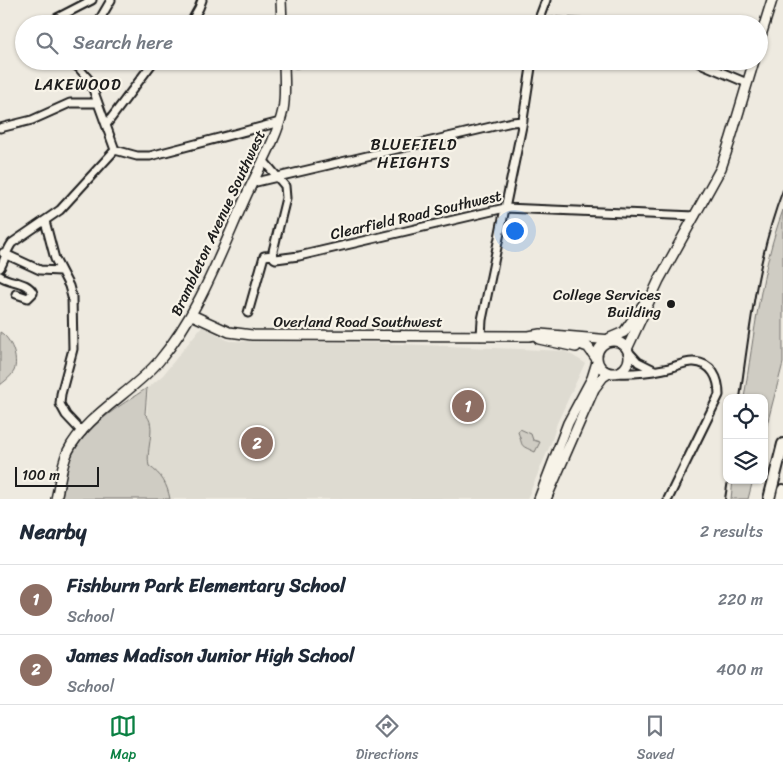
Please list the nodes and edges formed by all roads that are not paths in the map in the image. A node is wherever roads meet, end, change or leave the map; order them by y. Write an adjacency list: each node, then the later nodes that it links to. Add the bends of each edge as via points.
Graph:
1 (92, 0): 7 (street)
2 (111, 0): 8 (street)
3 (202, 0): 9 (street)
4 (281, 0): 10 (main road)
5 (546, 0): 11 (street)
6 (772, 0): 12 (main road)
7 (63, 15)
8 (102, 15)
9 (195, 15)
10 (282, 15)
11 (540, 15)
12 (767, 15)
13 (80, 70): 20 (street, via 90,81)
14 (147, 70): 23 (street)
15 (284, 70): 22 (main road, Brambleton Avenue Southwest)
16 (531, 70): 21 (street)
17 (717, 70): 19 (street)
18 (752, 70): 19 (main road)
19 (748, 83): 30 (main road, via 723,163)
20 (98, 103): 23 (street); 24 (street, via 70,103 32,120)
21 (523, 121): 27 (street); 29 (street)
22 (280, 122): 25 (street, via 150,156); 26 (main road, Brambleton Avenue Southwest)
23 (106, 126): 25 (street)
24 (0, 128)
25 (115, 150): 31 (street, via 60,210)
26 (263, 160): 27 (street); 28 (main road, Brambleton Avenue Southwest)
27 (277, 176): 28 (street); 33 (street, via 285,186 286,198)
28 (252, 183): 40 (main road, Brambleton Avenue Southwest)
29 (505, 208): 30 (street, Clearfield Road Southwest); 33 (street, Clearfield Road Southwest, via 322,250 276,259); 41 (street)
30 (695, 216): 37 (main road)
31 (45, 221): 32 (street); 35 (street)
32 (4, 253): 34 (street); 35 (street, via 40,270)
33 (273, 255): 39 (street, via 264,256)
34 (0, 268)
35 (60, 271): 50 (street, via 72,297 74,343 60,404)
36 (0, 276): 38 (street, via 26,285 33,293 28,298)
37 (660, 280): 44 (main road, via 624,332); 45 (main road)
38 (16, 294)
39 (248, 313)
40 (192, 315): 41 (main road, Overland Road Southwest, via 229,332 252,335); 50 (main road, Brambleton Avenue Southwest, via 148,373)
41 (480, 336): 42 (main road, Overland Road Southwest)
42 (529, 336): 43 (main road, Overland Road Southwest); 44 (main road, Overland Road Southwest, via 546,334)
43 (539, 339): 46 (main road, via 578,347); 46 (main road, Overland Road Southwest, via 581,343 592,352)
44 (610, 340): 45 (main road, via 622,343); 46 (main road, via 599,348)
45 (628, 350): 47 (street, via 638,362); 48 (main road, via 629,359)
46 (596, 364): 48 (main road, via 601,369); 54 (main road)
47 (654, 370): 48 (street); 56 (street, via 694,362 712,370 719,386 715,403)
48 (617, 373): 49 (main road); 49 (main road, via 598,382)
49 (590, 399): 55 (main road)
50 (82, 432): 53 (main road, Brambleton Avenue Southwest, via 66,458)
51 (783, 444): 57 (highway)
52 (783, 490): 58 (highway)
53 (56, 499)
54 (538, 499)
55 (546, 499)
56 (668, 499)
57 (769, 499)
58 (781, 499)

